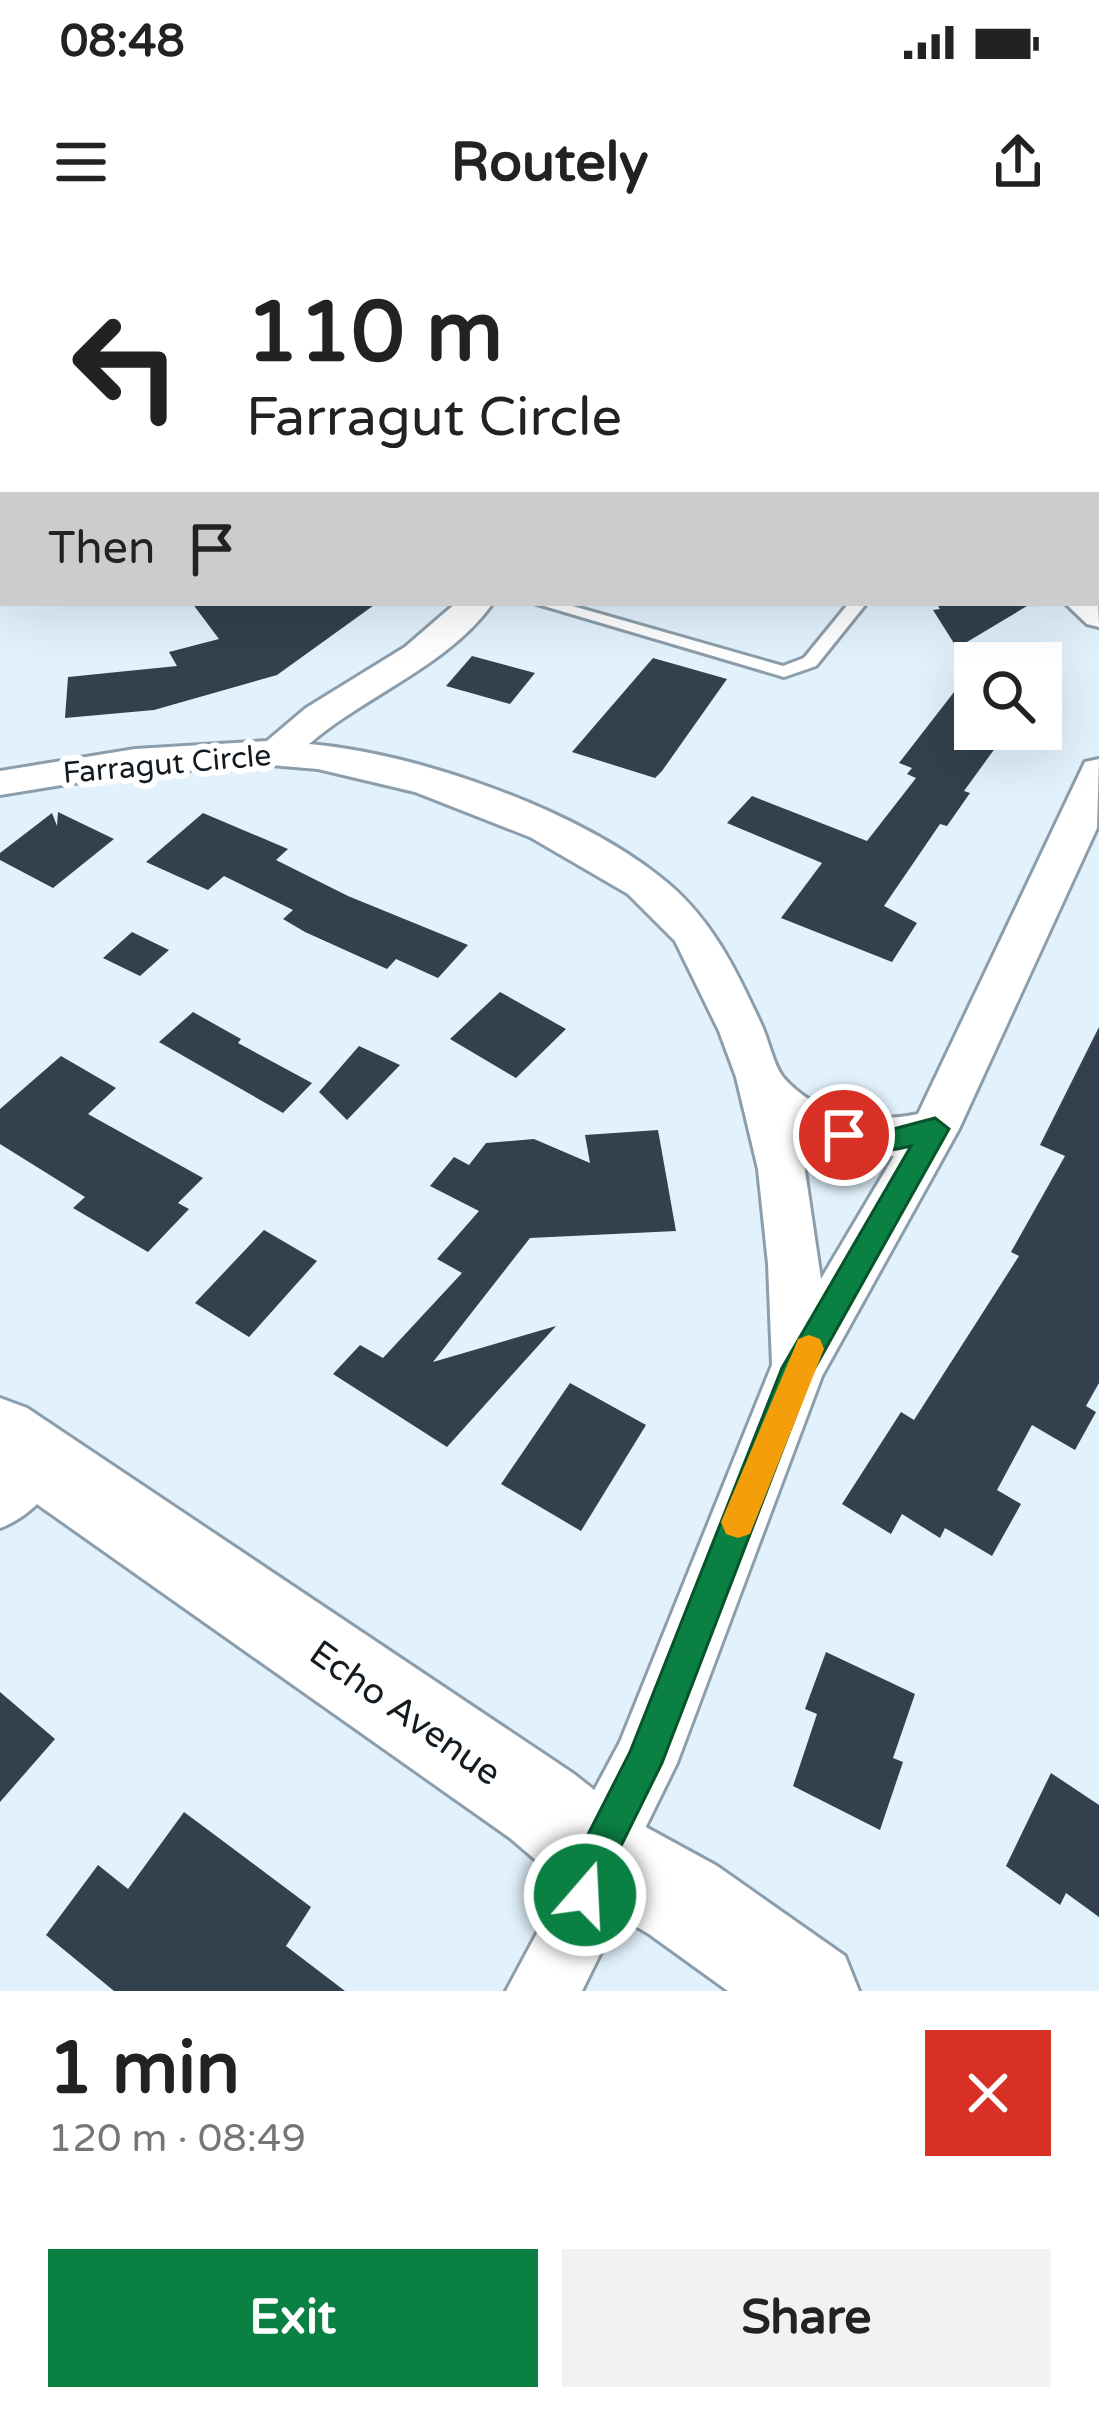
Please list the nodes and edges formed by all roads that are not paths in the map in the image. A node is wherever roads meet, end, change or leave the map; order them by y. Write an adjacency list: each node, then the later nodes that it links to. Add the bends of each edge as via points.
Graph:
1 (473, 606): 4 (street, via 418,655 319,716)
2 (553, 606): 3 (lane, via 784,673 811,662)
3 (855, 606)
4 (276, 753): 6 (street, Farragut Circle, via 126,763); 7 (street, Farragut Circle, via 466,794 608,859 678,915 734,1012)
5 (1099, 771): 8 (street)
6 (0, 783)
7 (766, 1089): 8 (street, via 807,1123 844,1135 886,1142); 9 (street, Farragut Circle, via 793,1219)
8 (935, 1129): 9 (street)
9 (798, 1368): 11 (street, via 644,1763)
10 (13, 1464): 11 (main road, Echo Avenue, via 542,1807)
11 (598, 1852): 12 (street, via 573,1938); 13 (main road, Echo Avenue)
12 (542, 1991)
13 (810, 1991)

